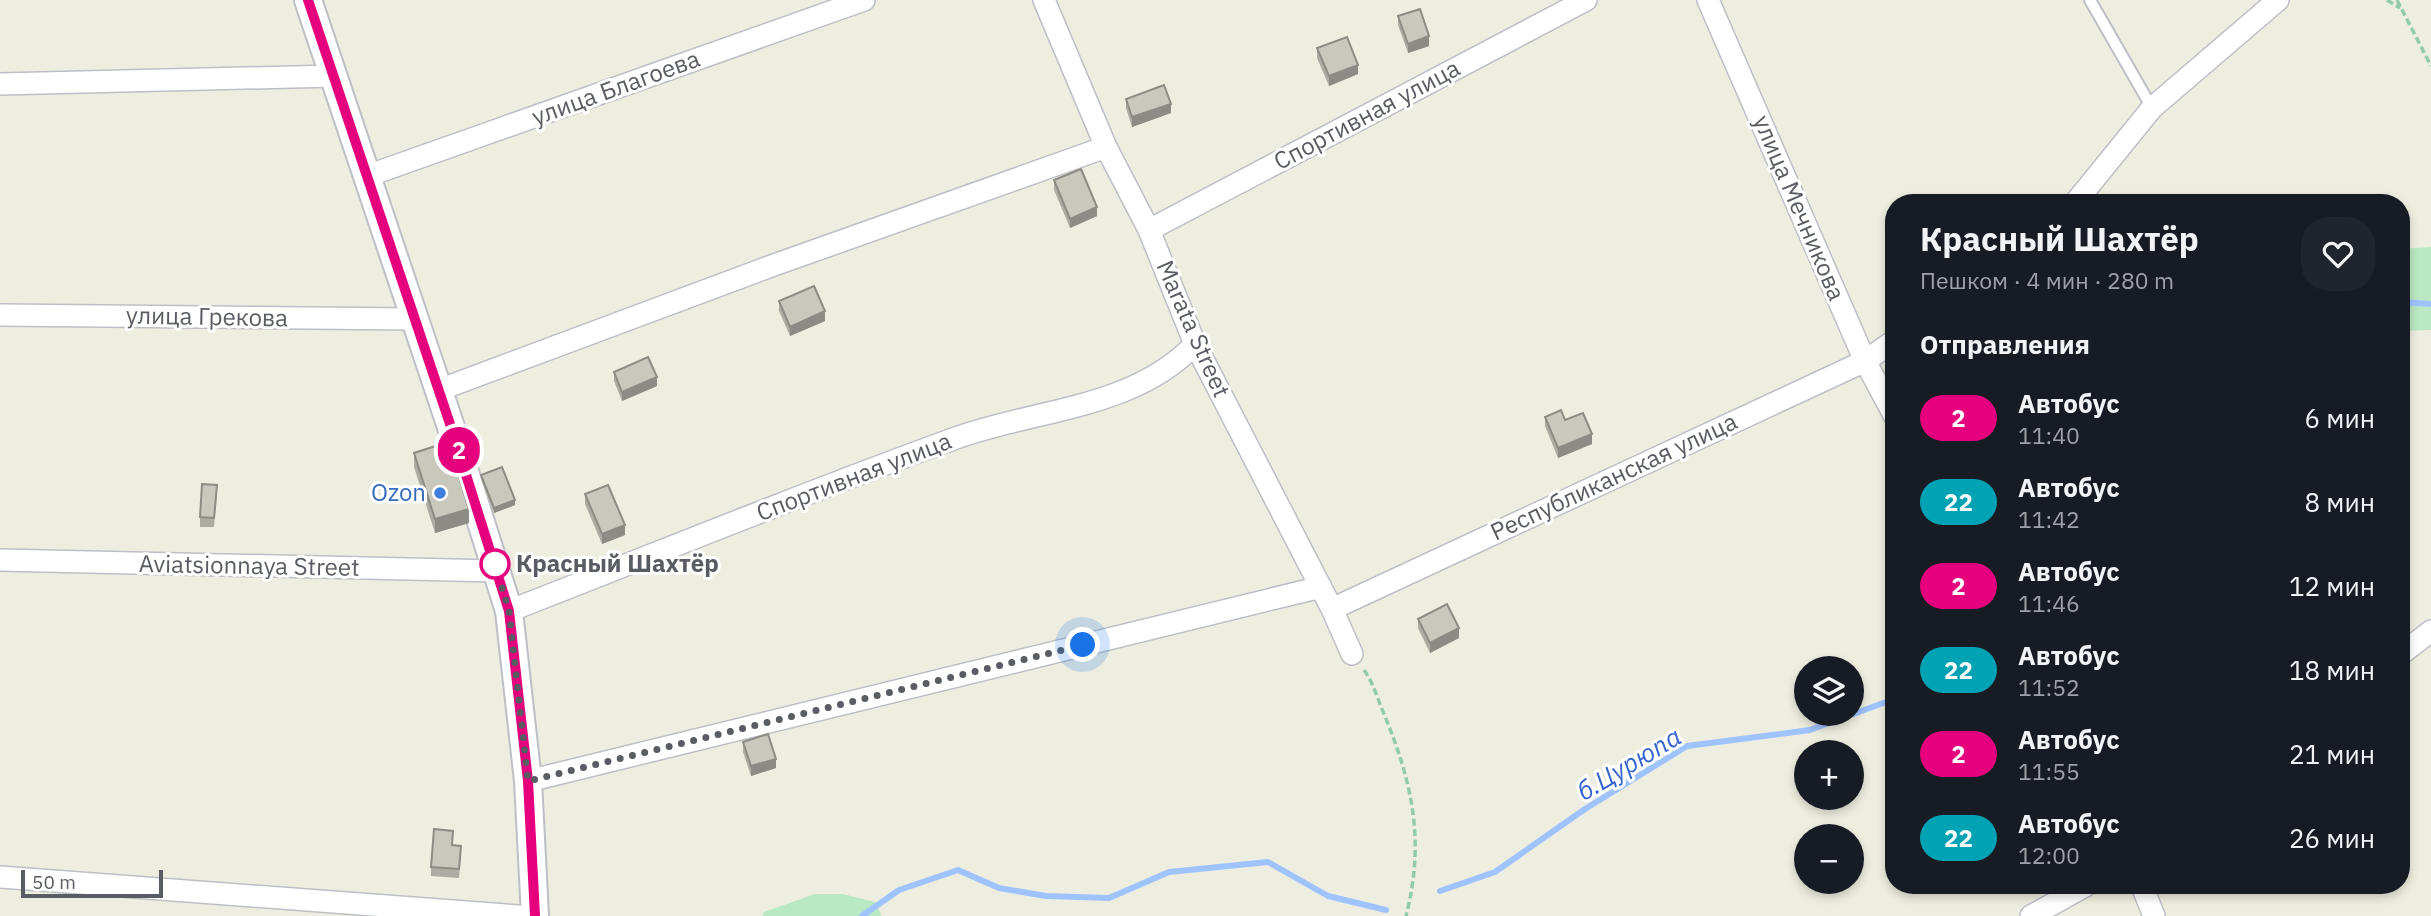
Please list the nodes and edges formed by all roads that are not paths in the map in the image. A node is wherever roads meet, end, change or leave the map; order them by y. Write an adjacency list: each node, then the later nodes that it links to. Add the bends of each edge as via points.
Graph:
1 (308, 0): 8 (street)
2 (864, 0): 12 (street, улица Благоева)
3 (1044, 0): 11 (street, Marata Street)
4 (1586, 0): 14 (street, Спортивная улица)
5 (1708, 0): 19 (street, улица Мечникова)
6 (2090, 0): 10 (lane)
7 (2278, 0): 10 (street)
8 (334, 76): 9 (street); 12 (street)
9 (0, 84)
10 (2152, 108): 13 (street)
11 (1106, 147): 14 (street, Marata Street); 20 (street)
12 (368, 176): 16 (street)
13 (2082, 194)
14 (1149, 230): 17 (street, Marata Street)
15 (0, 315): 16 (street, улица Грекова)
16 (414, 319): 20 (street)
17 (1195, 344): 24 (street, Marata Street); 26 (street, Спортивная улица, via 1156,377 1095,400 959,437)
18 (1885, 347): 19 (street, Республиканская улица)
19 (1865, 360): 21 (street, улица Мечникова); 25 (street, Республиканская улица)
20 (439, 390): 23 (street)
21 (1885, 398)
22 (0, 560): 23 (street, Aviatsionnaya Street)
23 (497, 571): 26 (street)
24 (1321, 587): 25 (street, Marata Street); 30 (street)
25 (1332, 609): 29 (street, Marata Street)
26 (509, 611): 30 (street)
27 (2431, 631): 28 (street)
28 (2410, 647)
29 (1352, 654)
30 (528, 781): 35 (street)
31 (0, 877): 34 (street)
32 (2071, 894): 36 (street)
33 (2145, 894): 37 (street)
34 (519, 916)
35 (535, 916)
36 (2031, 916)
37 (2154, 916)

